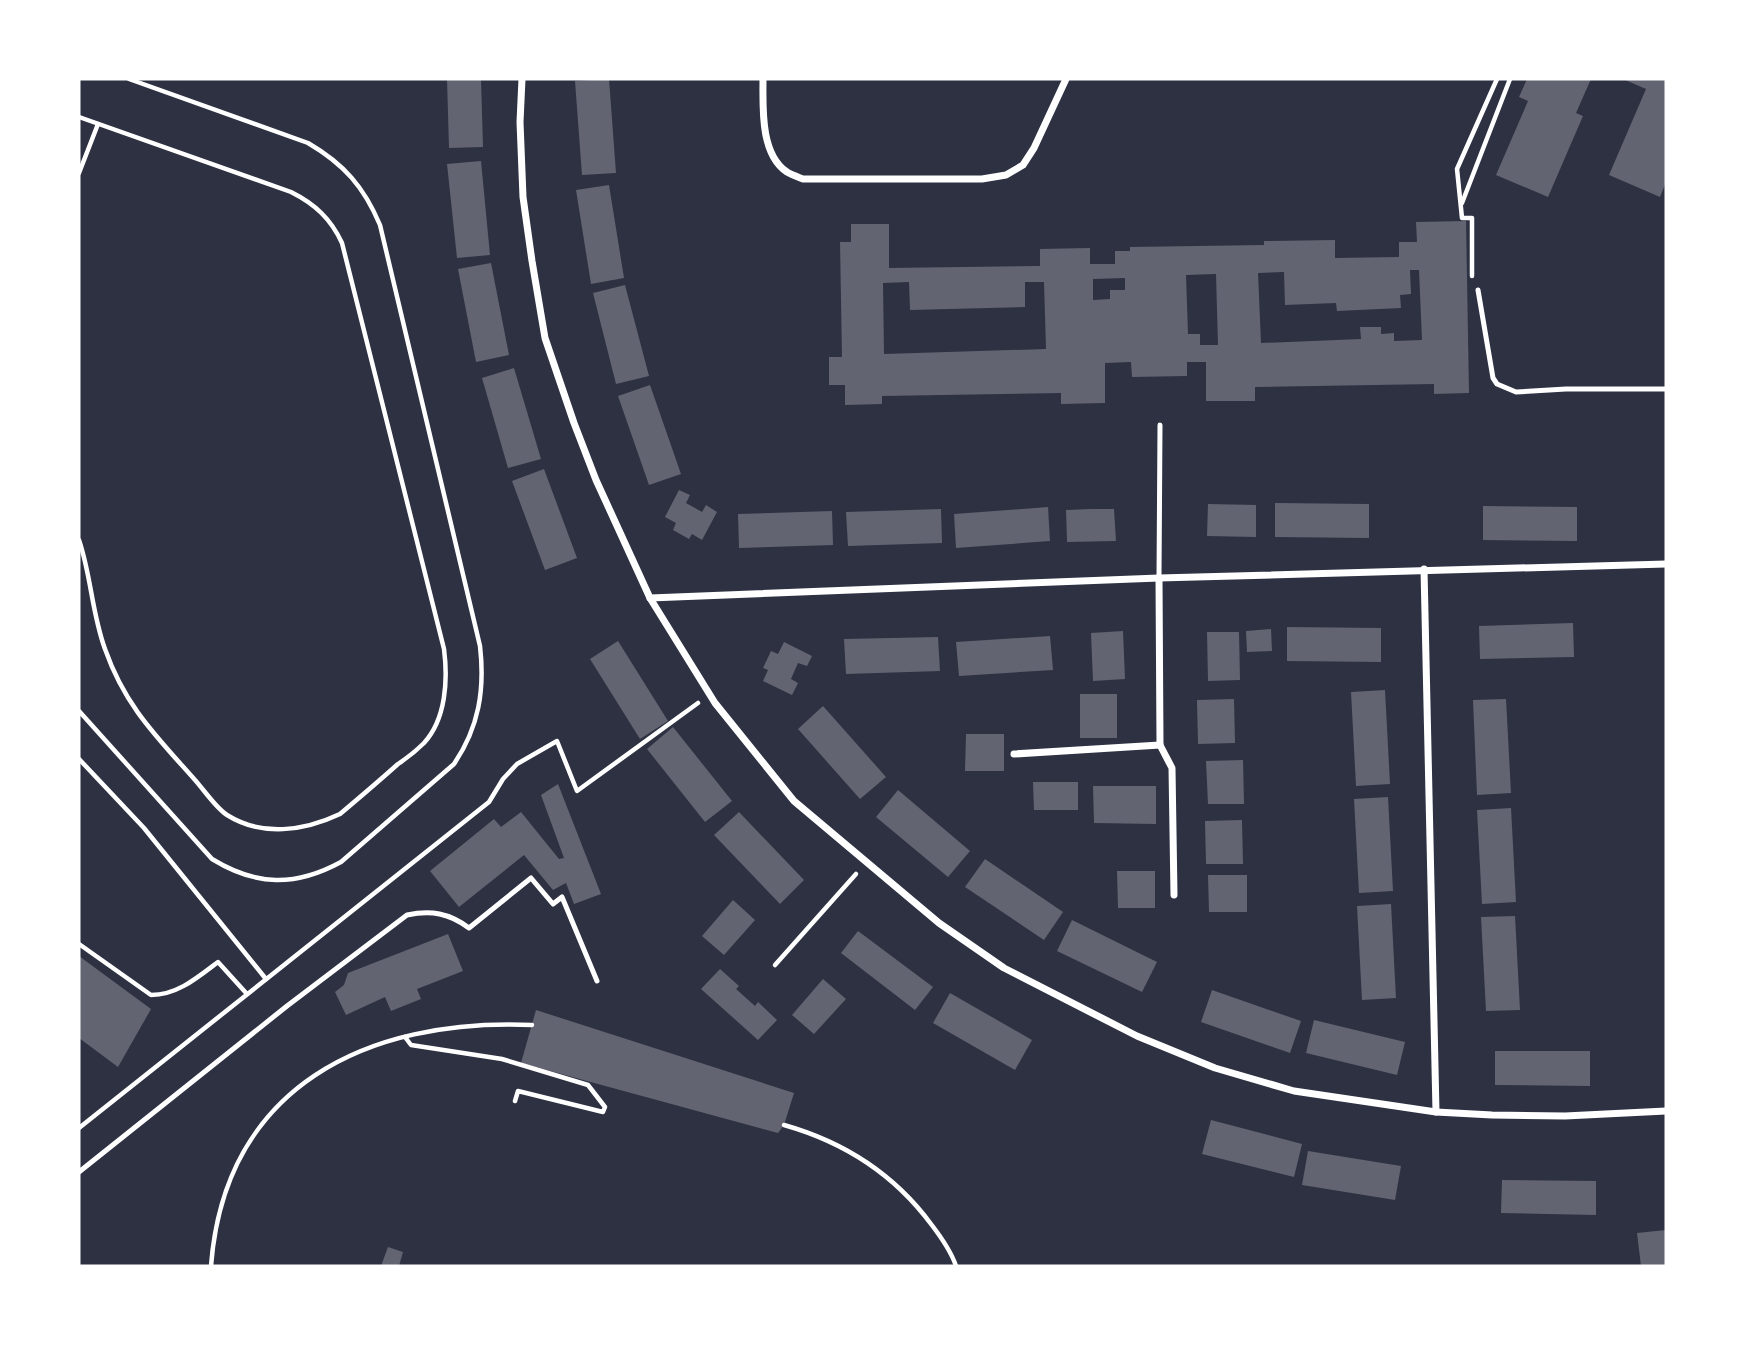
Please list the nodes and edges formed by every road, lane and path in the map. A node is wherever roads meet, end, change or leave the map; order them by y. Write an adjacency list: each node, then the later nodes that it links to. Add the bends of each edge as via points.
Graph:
1 (129, 79): 20 (path, via 308,143 346,170 371,205 380,225 480,646 482,689 473,730 454,764 341,862 291,880 241,874 212,859)
2 (522, 79): 18 (street, via 523,197 545,338 596,480)
3 (763, 79): 4 (street, via 763,117 773,156 786,172 803,179 982,179 1006,175 1023,164 1034,148)
4 (1066, 79)
5 (1497, 79): 10 (path, via 1457,169)
6 (1510, 79): 10 (path)
7 (79, 117): 8 (path)
8 (98, 124): 9 (path); 14 (path, via 291,192 317,207 335,229 444,649 445,690 434,726 425,742 340,814 324,821 274,829 225,814 157,738 127,696 105,648)
9 (79, 173)
10 (1461, 211): 11 (path, via 1462,218 1472,218 1472,278)
11 (1478, 290): 12 (lane, via 1497,384 1516,392)
12 (1666, 389)
13 (1160, 425): 17 (lane)
14 (79, 540)
15 (1666, 564): 16 (street)
16 (1424, 569): 17 (street); 35 (street)
17 (1158, 578): 18 (street); 21 (street)
18 (650, 598): 19 (street)
19 (709, 694): 24 (street, via 794,801); 28 (path, via 578,791 557,741 517,764 489,802)
20 (79, 711)
21 (1160, 745): 22 (street); 25 (street, via 1172,768)
22 (1014, 754)
23 (79, 759): 28 (path, via 144,828)
24 (867, 862): 27 (path); 35 (street, via 939,923 1004,968 1137,1036 1215,1068 1294,1091)
25 (1174, 895)
26 (79, 944): 30 (path, via 150,995 164,995 191,983 218,962)
27 (775, 965)
28 (266, 979): 30 (path)
29 (597, 981): 38 (lane, via 562,897 553,904 531,878 469,928 447,915 407,915)
30 (247, 994): 37 (path)
31 (532, 1025): 32 (path, via 477,1024)
32 (405, 1037): 33 (path, via 411,1045 502,1059 588,1085 605,1107 603,1112 518,1091); 39 (path, via 360,1052 305,1080 265,1119 248,1142 225,1190)
33 (515, 1101)
34 (1666, 1111): 35 (street, via 1565,1116)
35 (1436, 1112)
36 (784, 1125): 40 (path, via 833,1142 880,1171 922,1210)
37 (79, 1128)
38 (79, 1172)
39 (211, 1266)
40 (956, 1266)

